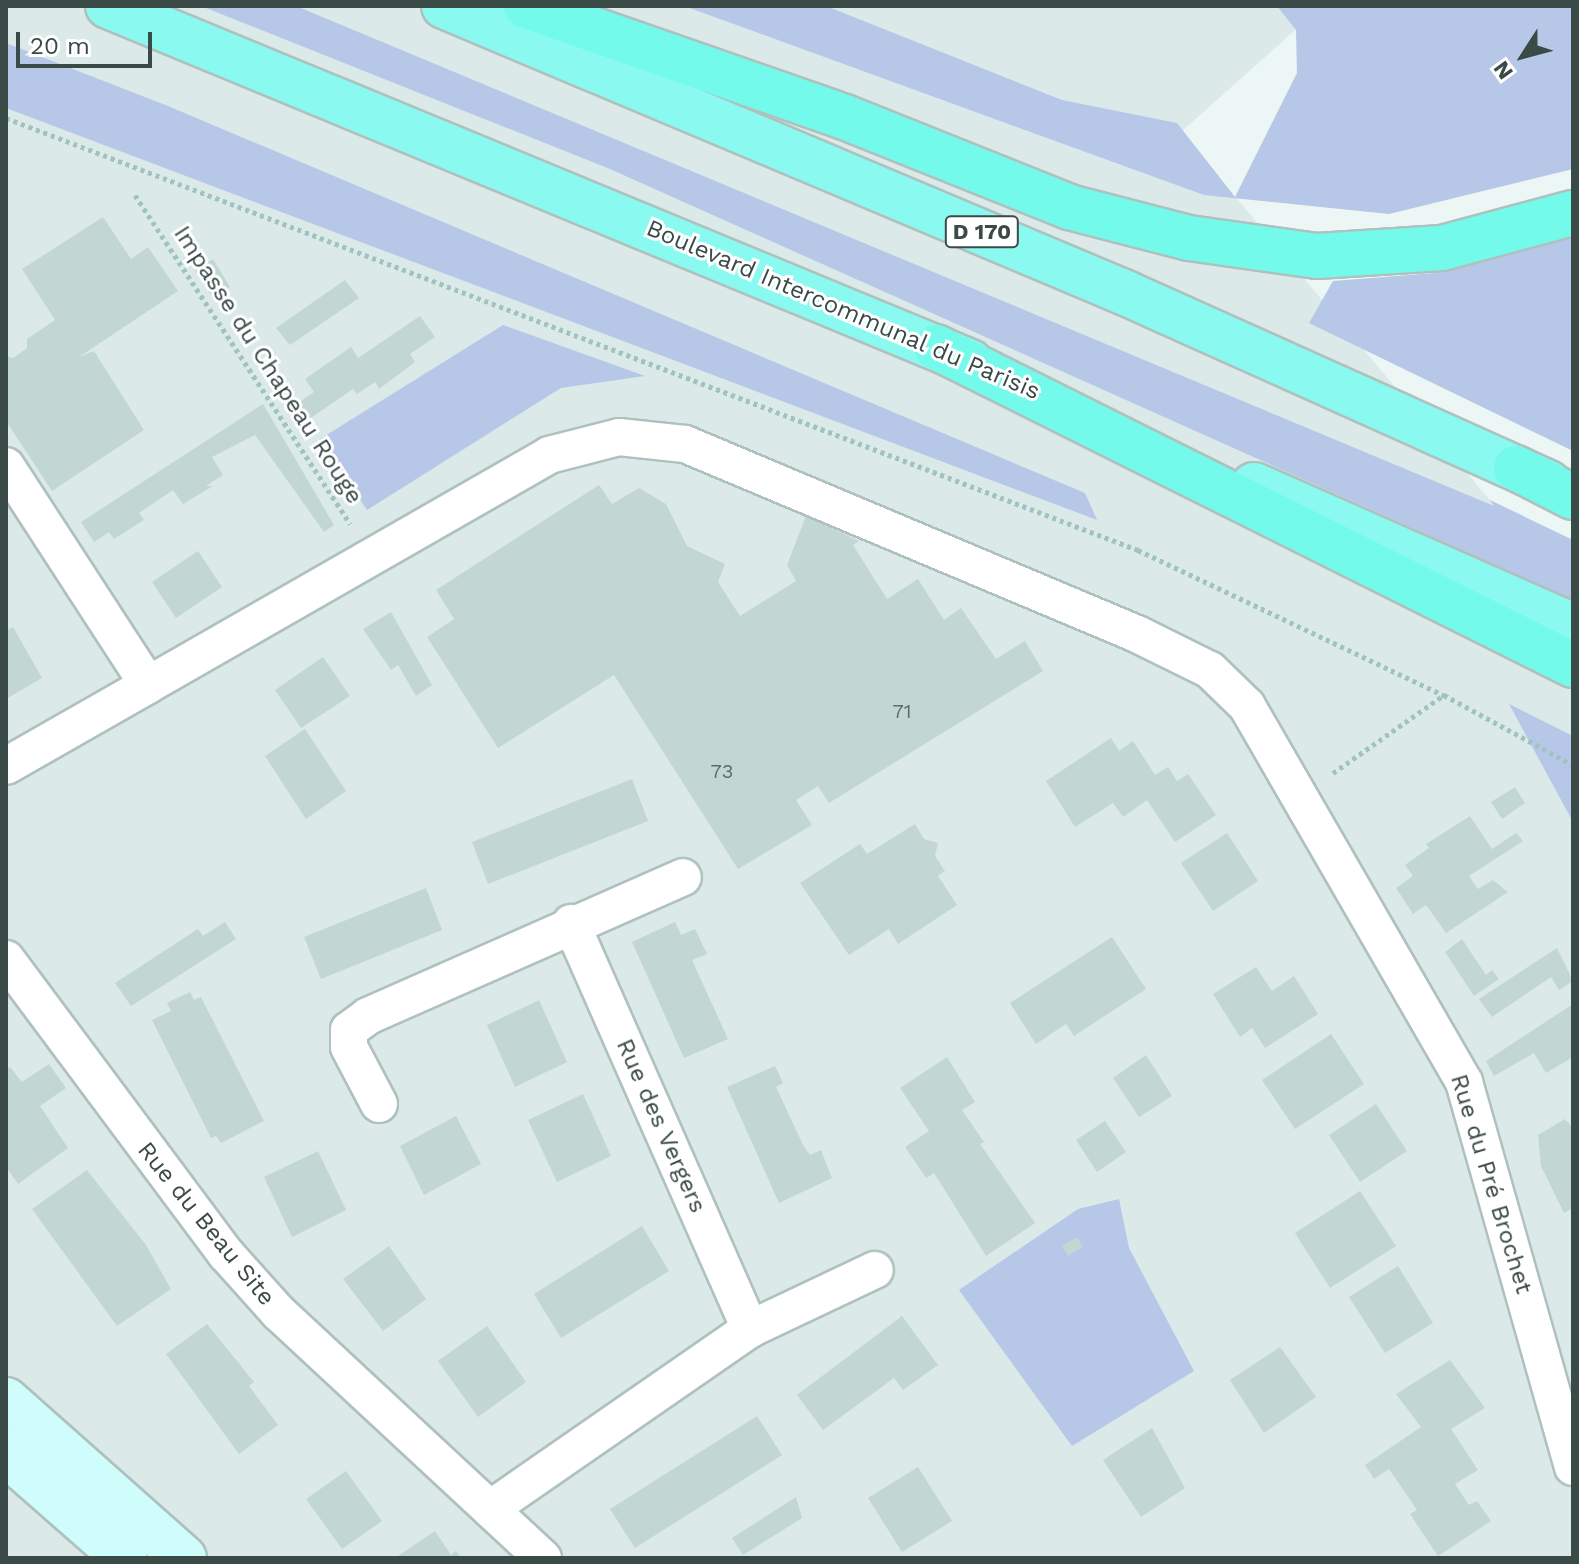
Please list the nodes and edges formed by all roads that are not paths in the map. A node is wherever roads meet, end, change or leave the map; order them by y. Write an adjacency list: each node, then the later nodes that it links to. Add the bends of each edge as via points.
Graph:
1 (108, 6): 5 (highway, Boulevard Intercommunal du Parisis)
2 (444, 6): 7 (highway, D 170, via 1128,294)
3 (526, 6): 4 (highway, via 842,116 1069,207 1189,238 1317,256 1442,248)
4 (1573, 213)
5 (936, 347): 8 (highway, Boulevard Intercommunal du Parisis); 9 (highway)
6 (6, 466): 10 (street)
7 (1573, 495)
8 (1573, 626)
9 (1573, 665)
10 (148, 685): 11 (street, Rue du Pré Brochet); 20 (street, Rue du Pré Brochet, via 549,455 619,437 685,444 1137,634 1210,670 1247,706 1464,1082)
11 (6, 766)
12 (683, 877): 13 (street)
13 (571, 923): 15 (street, via 368,1016 349,1030 349,1047); 17 (street, Rue des Vergers)
14 (6, 959): 21 (street, Rue du Beau Site, via 226,1254 278,1312)
15 (379, 1104)
16 (875, 1270): 17 (street)
17 (750, 1329): 21 (street)
18 (6, 1400): 23 (main road)
19 (6, 1454): 22 (main road)
20 (1573, 1467)
21 (490, 1509): 24 (street, Rue du Beau Site)
22 (125, 1558)
23 (184, 1558)
24 (543, 1558)

